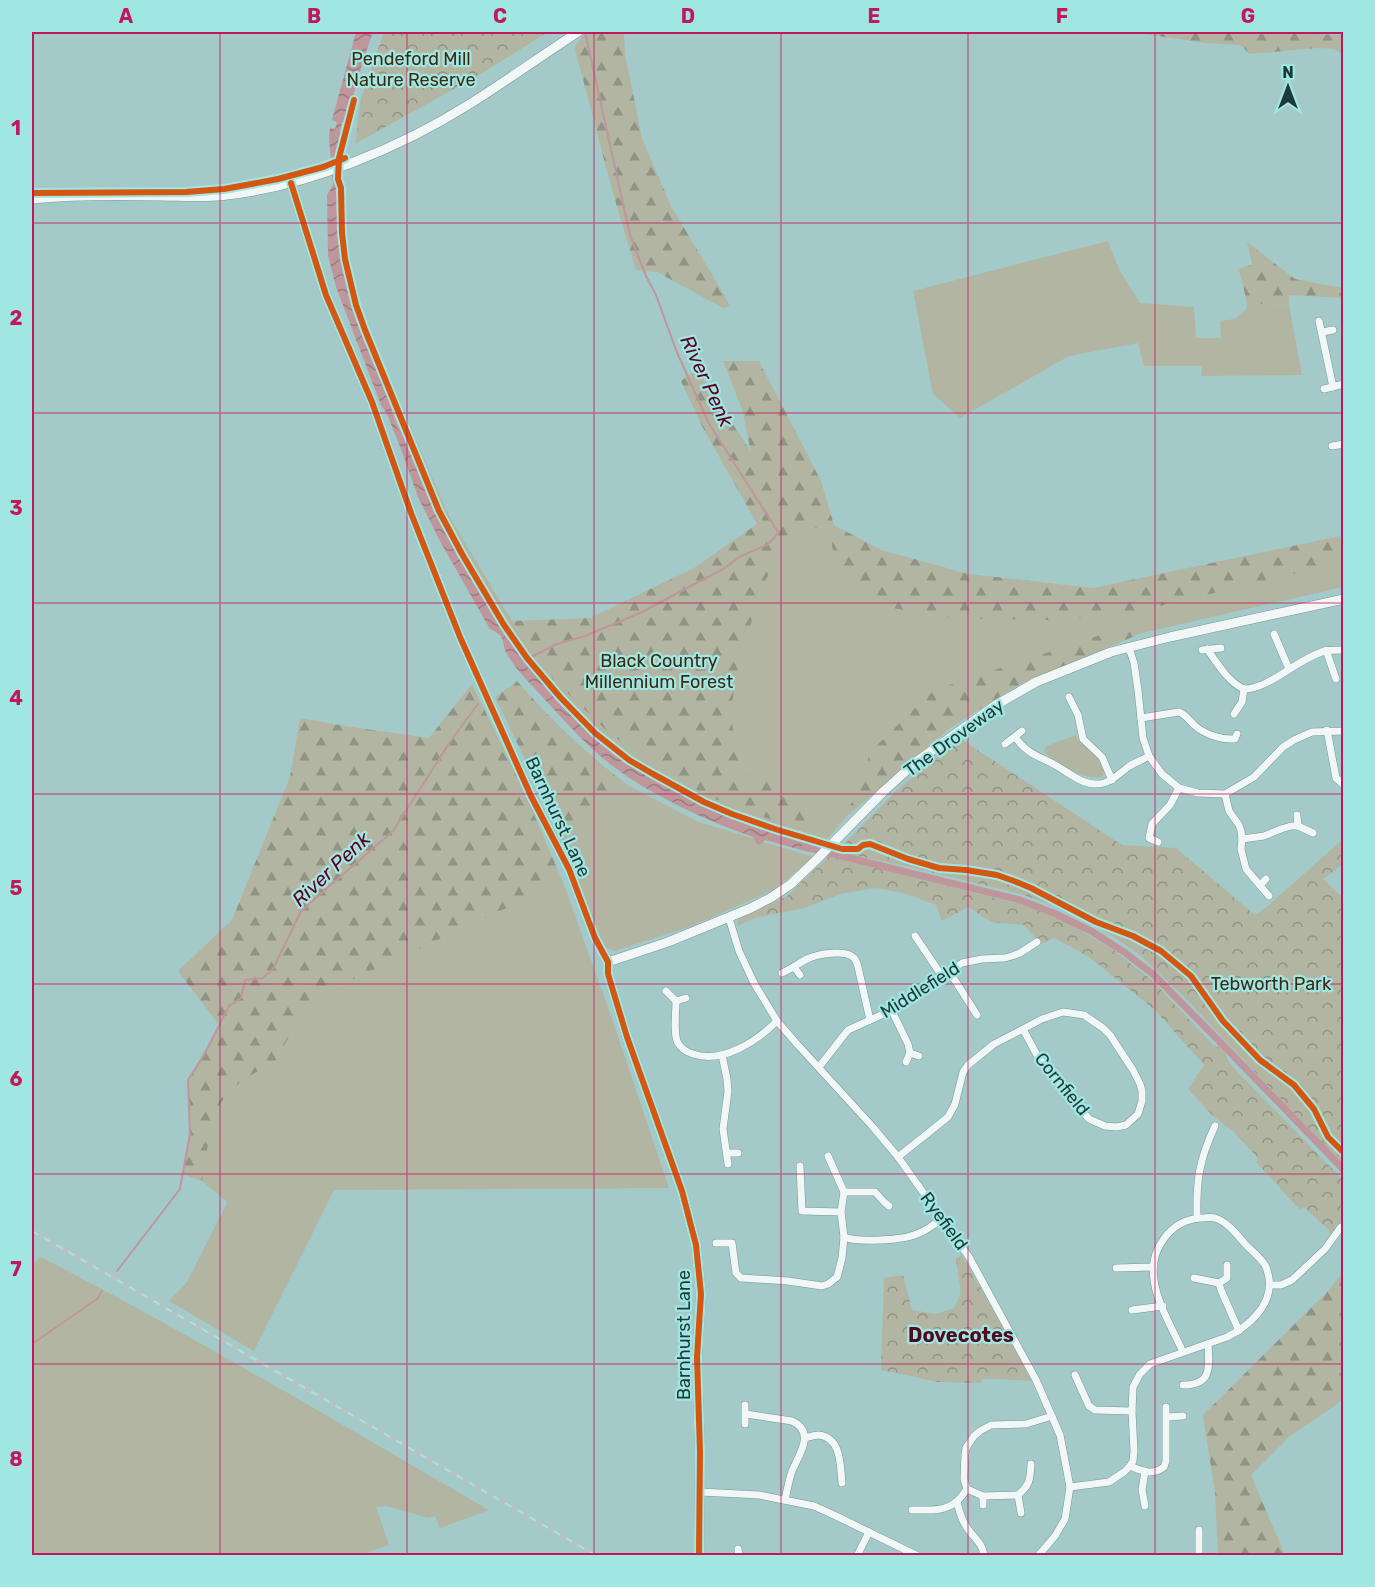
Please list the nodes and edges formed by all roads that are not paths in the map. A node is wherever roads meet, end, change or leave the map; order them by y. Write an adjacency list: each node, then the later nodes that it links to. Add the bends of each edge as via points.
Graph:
1 (578, 32): 2 (street, via 467,106 407,139)
2 (291, 183): 3 (street, via 214,196); 46 (street, Barnhurst Lane, via 326,295 372,402 460,637)
3 (32, 199)
4 (1319, 321): 6 (street)
5 (1333, 330): 6 (street)
6 (1322, 333): 8 (street)
7 (1344, 384): 8 (street)
8 (1333, 387): 9 (street)
9 (1324, 389)
10 (1343, 445): 11 (street)
11 (1332, 446)
12 (1344, 599): 14 (street, The Droveway)
13 (1274, 634): 18 (street)
14 (1129, 648): 23 (street); 43 (street, The Droveway, via 1036,682 996,705 916,762 792,884)
15 (1221, 648): 20 (street, via 1205,650)
16 (1326, 650): 17 (street); 18 (street); 19 (street)
17 (1344, 650)
18 (1289, 669): 20 (street, via 1273,680)
19 (1336, 679)
20 (1244, 689): 22 (street)
21 (1070, 697): 31 (street, via 1083,739 1099,753)
22 (1234, 714)
23 (1141, 718): 27 (street, via 1175,712 1184,714 1189,725 1205,733 1229,740); 30 (street)
24 (1327, 730): 25 (street); 32 (street, via 1336,778); 34 (street, via 1288,743 1254,777)
25 (1344, 730)
26 (1022, 731): 28 (street)
27 (1237, 734)
28 (1015, 737): 29 (street); 31 (street, via 1031,754 1079,781 1101,784)
29 (1005, 744)
30 (1149, 756): 31 (street); 33 (street)
31 (1112, 780)
32 (1344, 785)
33 (1179, 788): 34 (street); 39 (street, via 1152,824 1149,838)
34 (1225, 794): 38 (street)
35 (1297, 815): 36 (street)
36 (1298, 826): 37 (street); 38 (street, via 1264,837)
37 (1313, 833)
38 (1242, 839): 41 (street, via 1246,869)
39 (1158, 842)
40 (1266, 879): 41 (street)
41 (1260, 885): 42 (street)
42 (1269, 896)
43 (729, 918): 46 (street, The Droveway); 57 (street, Ryefield, via 754,983)
44 (915, 936): 49 (street)
45 (1037, 942): 49 (street, Middlefield, via 1012,956 973,960)
46 (608, 962): 107 (street, Barnhurst Lane, via 627,1037 682,1191 696,1245 701,1294 697,1357)
47 (795, 967): 48 (street); 50 (street); 56 (street, via 817,955 850,955 858,967)
48 (782, 973)
49 (945, 974): 54 (street, Middlefield); 55 (street)
50 (800, 975)
51 (666, 991): 53 (street)
52 (686, 998): 53 (street)
53 (676, 1001): 60 (street, via 676,1035 682,1048 697,1055)
54 (892, 1011): 56 (street, Middlefield); 59 (street)
55 (977, 1015)
56 (870, 1020): 63 (street, Middlefield, via 848,1030)
57 (777, 1021): 60 (street, via 746,1045); 63 (street, Ryefield)
58 (1023, 1029): 58 (street, Cornfield, via 1063,1012 1093,1020 1110,1035 1140,1084 1142,1101 1138,1114 1126,1125 1117,1127 1089,1119 1038,1057); 68 (street, Cornfield, via 994,1044 968,1065 948,1118)
59 (910, 1053): 61 (street); 62 (street)
60 (722, 1055): 65 (street, via 728,1091 723,1129)
61 (919, 1056)
62 (906, 1062)
63 (819, 1067): 68 (street, Ryefield)
64 (1215, 1126): 74 (street, via 1202,1156)
65 (727, 1153): 66 (street); 69 (street)
66 (738, 1153)
67 (828, 1156): 71 (street)
68 (898, 1157): 75 (street, Ryefield)
69 (728, 1164)
70 (800, 1166): 73 (street, via 802,1211)
71 (844, 1192): 72 (street, via 875,1192); 73 (street)
72 (889, 1206)
73 (841, 1212): 77 (street)
74 (1197, 1218): 80 (street, via 1183,1222 1165,1237); 84 (street, via 1212,1218 1230,1227 1265,1265)
75 (942, 1219): 77 (street, via 900,1239); 96 (street, Ryefield, via 969,1257)
76 (1341, 1227): 84 (street, via 1325,1249 1292,1280)
77 (844, 1237): 78 (street, via 839,1273 834,1281 822,1286 741,1278 736,1273 732,1243)
78 (716, 1243)
79 (1227, 1265): 83 (street, via 1227,1278)
80 (1153, 1267): 81 (street); 85 (street)
81 (1116, 1268)
82 (1194, 1278): 83 (street)
83 (1219, 1283): 87 (street)
84 (1270, 1286): 87 (street, via 1261,1308)
85 (1162, 1306): 86 (street); 89 (street)
86 (1132, 1310)
87 (1239, 1331): 88 (street)
88 (1208, 1344): 89 (street); 91 (street, via 1208,1374 1199,1382)
89 (1183, 1352): 94 (street, via 1150,1364 1140,1374 1133,1387)
90 (1075, 1375): 94 (street, via 1089,1406 1095,1410)
91 (1187, 1382)
92 (745, 1405): 95 (street)
93 (1166, 1407): 98 (street)
94 (1131, 1411): 102 (street, via 1134,1451)
95 (746, 1414): 99 (street); 100 (street, via 792,1421 801,1427)
96 (1052, 1416): 105 (street, Ryefield, via 1064,1449); 106 (street, via 1026,1424 991,1425 974,1436 965,1455)
97 (1183, 1416): 98 (street)
98 (1167, 1417): 103 (street, via 1164,1467 1155,1473)
99 (745, 1424)
100 (805, 1438): 104 (street, via 819,1435 839,1450); 110 (street)
101 (1031, 1464): 108 (street, via 1028,1485)
102 (1130, 1466): 103 (street); 105 (street, via 1109,1482)
103 (1145, 1471): 113 (street)
104 (842, 1483)
105 (1070, 1486): 122 (street, Ryefield, via 1065,1520)
106 (967, 1489): 109 (street); 111 (street)
107 (700, 1491): 110 (street); 118 (street, Barnhurst Lane)
108 (1017, 1495): 109 (street); 115 (street)
109 (983, 1496): 112 (street)
110 (785, 1500): 117 (street, via 814,1506)
111 (957, 1502): 114 (street, via 935,1510); 121 (street, via 966,1526 979,1538)
112 (983, 1506)
113 (1145, 1506)
114 (912, 1510)
115 (1021, 1513)
116 (1199, 1530): 123 (street)
117 (869, 1532): 119 (street); 120 (street)
118 (699, 1556)
119 (857, 1556)
120 (918, 1556)
121 (984, 1556)
122 (1038, 1556)
123 (1199, 1556)

